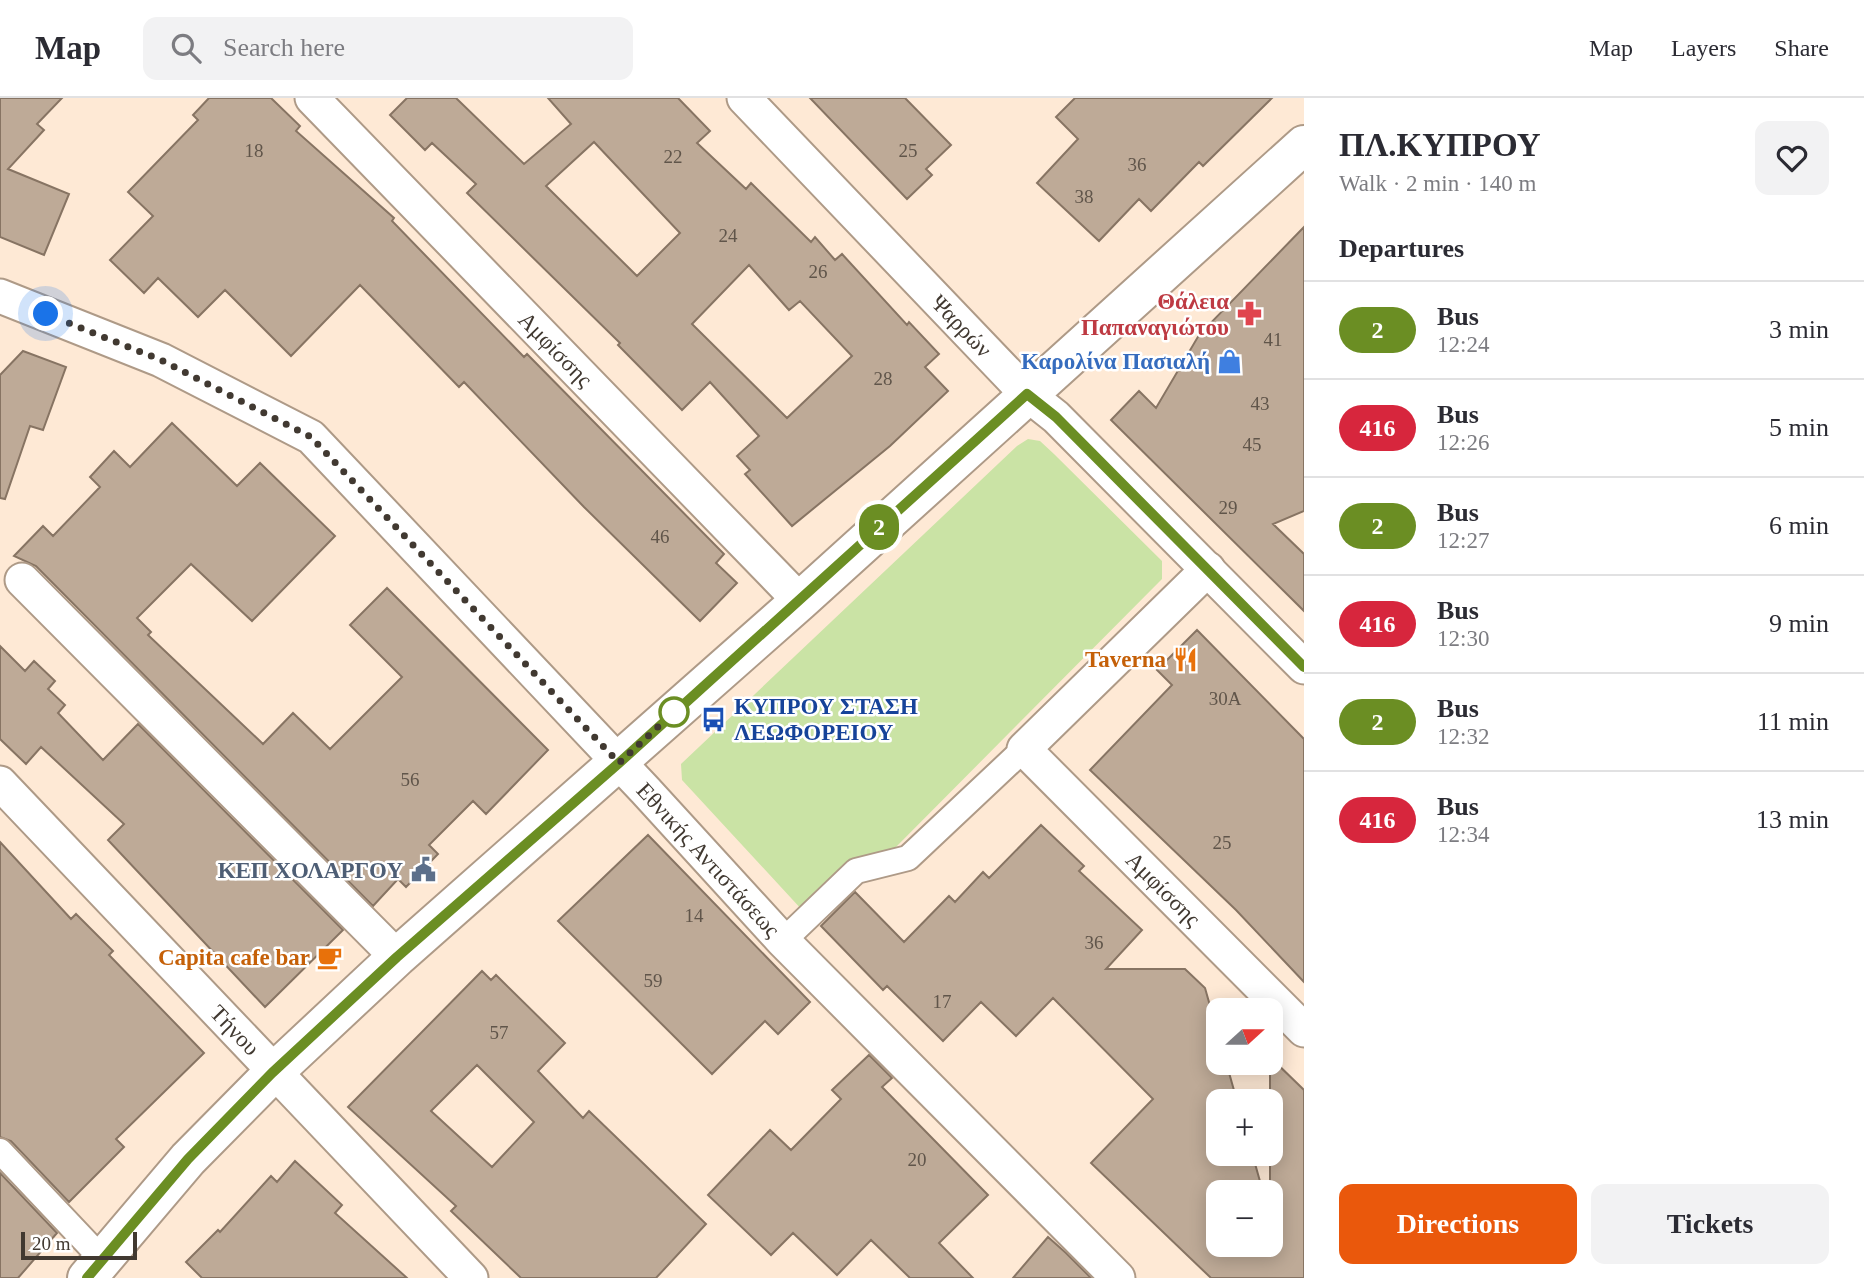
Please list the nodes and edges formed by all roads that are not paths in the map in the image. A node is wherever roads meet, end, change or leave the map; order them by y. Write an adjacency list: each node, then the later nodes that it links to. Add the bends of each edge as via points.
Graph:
1 (313, 98): 8 (street, Αμφίσσης)
2 (744, 98): 5 (street, Ψαρρών)
3 (1304, 145): 5 (street)
4 (0, 296): 11 (street, Εθνικής Αντιστάσεως, via 161,360 311,437)
5 (1027, 394): 6 (street, Ψαρρών, via 1056,417); 8 (street)
6 (1208, 569): 9 (street, Ψαρρών); 10 (street)
7 (22, 580): 14 (street)
8 (800, 601): 11 (street)
9 (1304, 667)
10 (1024, 749): 13 (street, via 908,858 856,871); 15 (street, Αμφίσσης)
11 (619, 763): 13 (street, Εθνικής Αντιστάσεως); 14 (street)
12 (0, 783): 16 (street, Τήνου)
13 (783, 941): 20 (street, Εθνικής Αντιστάσεως)
14 (397, 957): 16 (street)
15 (1304, 1030)
16 (272, 1073): 18 (street, via 188,1159); 19 (street, Τήνου)
17 (0, 1151): 18 (street)
18 (95, 1269)
19 (471, 1278)
20 (1118, 1278)

